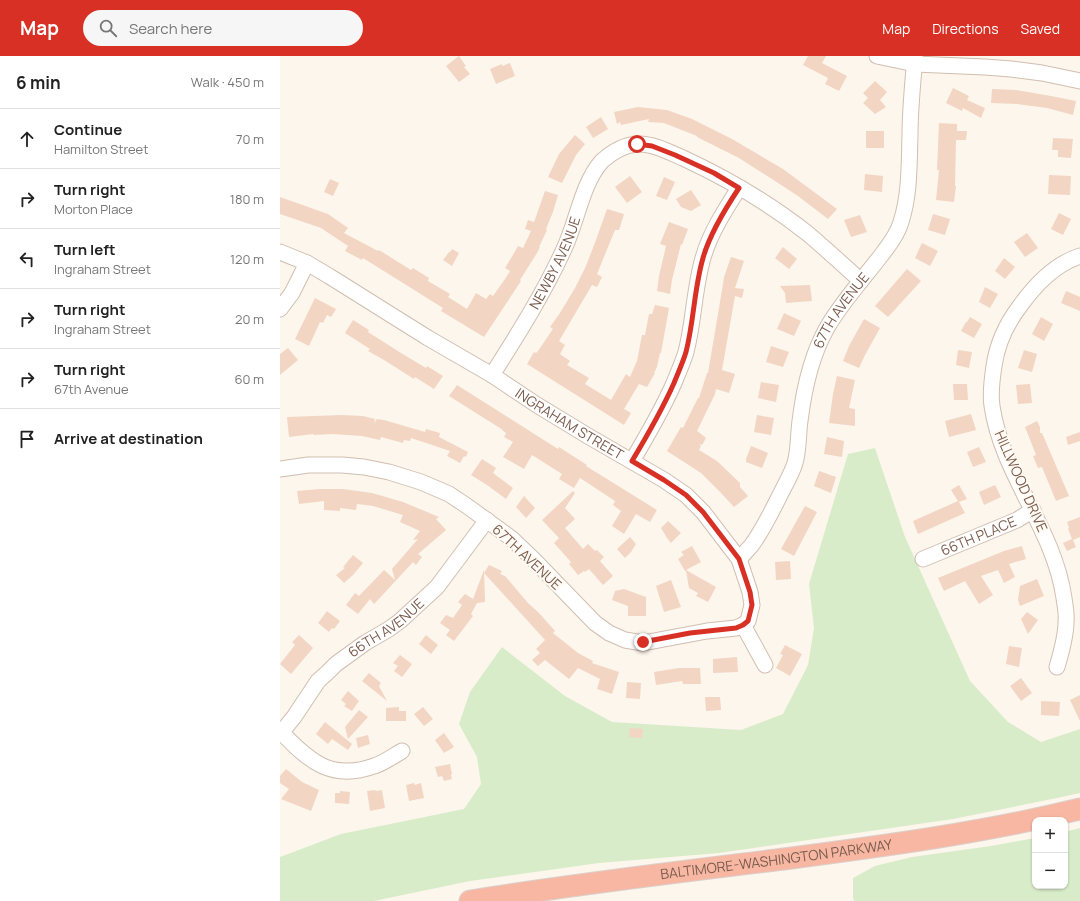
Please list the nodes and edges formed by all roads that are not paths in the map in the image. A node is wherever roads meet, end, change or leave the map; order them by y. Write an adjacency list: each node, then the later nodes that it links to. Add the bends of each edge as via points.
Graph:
1 (877, 56): 2 (street)
2 (915, 60): 3 (street, via 1011,69); 8 (street, 67TH AVENUE, via 909,176 901,224)
3 (1080, 81)
4 (739, 188): 8 (street, NEWBY AVENUE, via 773,208 807,233); 10 (street, NEWBY AVENUE, via 697,165 652,146 625,146 603,160 590,178 555,269); 11 (street, via 724,210 703,258 690,332 678,373 659,414)
5 (280, 252): 7 (street, INGRAHAM STREET)
6 (1080, 256): 13 (street, HILLWOOD DRIVE, via 1049,274 1028,295 1007,327 995,360 991,404 996,429 1012,469)
7 (306, 263): 9 (street, via 292,293); 10 (street, INGRAHAM STREET)
8 (861, 281): 15 (street, 67TH AVENUE, via 828,326 813,361 803,396 799,443 789,478 751,546)
9 (280, 309)
10 (492, 375): 11 (street, INGRAHAM STREET, via 537,405)
11 (632, 461): 15 (street, INGRAHAM STREET, via 686,495 703,512)
12 (280, 469): 14 (street, 67TH AVENUE, via 308,465 342,465 389,472 449,494)
13 (1033, 510): 16 (street, 66TH PLACE, via 1017,520); 19 (street, HILLWOOD DRIVE, via 1060,574 1062,587 1066,622 1062,652)
14 (488, 520): 17 (street, 67TH AVENUE, via 534,560 595,623 625,640 643,642); 20 (street, 66TH AVENUE, via 437,587 389,629 346,656 318,681)
15 (739, 559): 17 (street, INGRAHAM STREET, via 752,605 748,621)
16 (923, 559)
17 (743, 625): 18 (street)
18 (764, 666)
19 (1057, 666)
20 (281, 734): 21 (street, 66TH AVENUE, via 306,757 329,769 343,772 375,766)
21 (402, 751)
22 (1080, 809): 23 (highway, BALTIMORE-WASHINGTON PARKWAY, via 919,841)
23 (470, 901)

